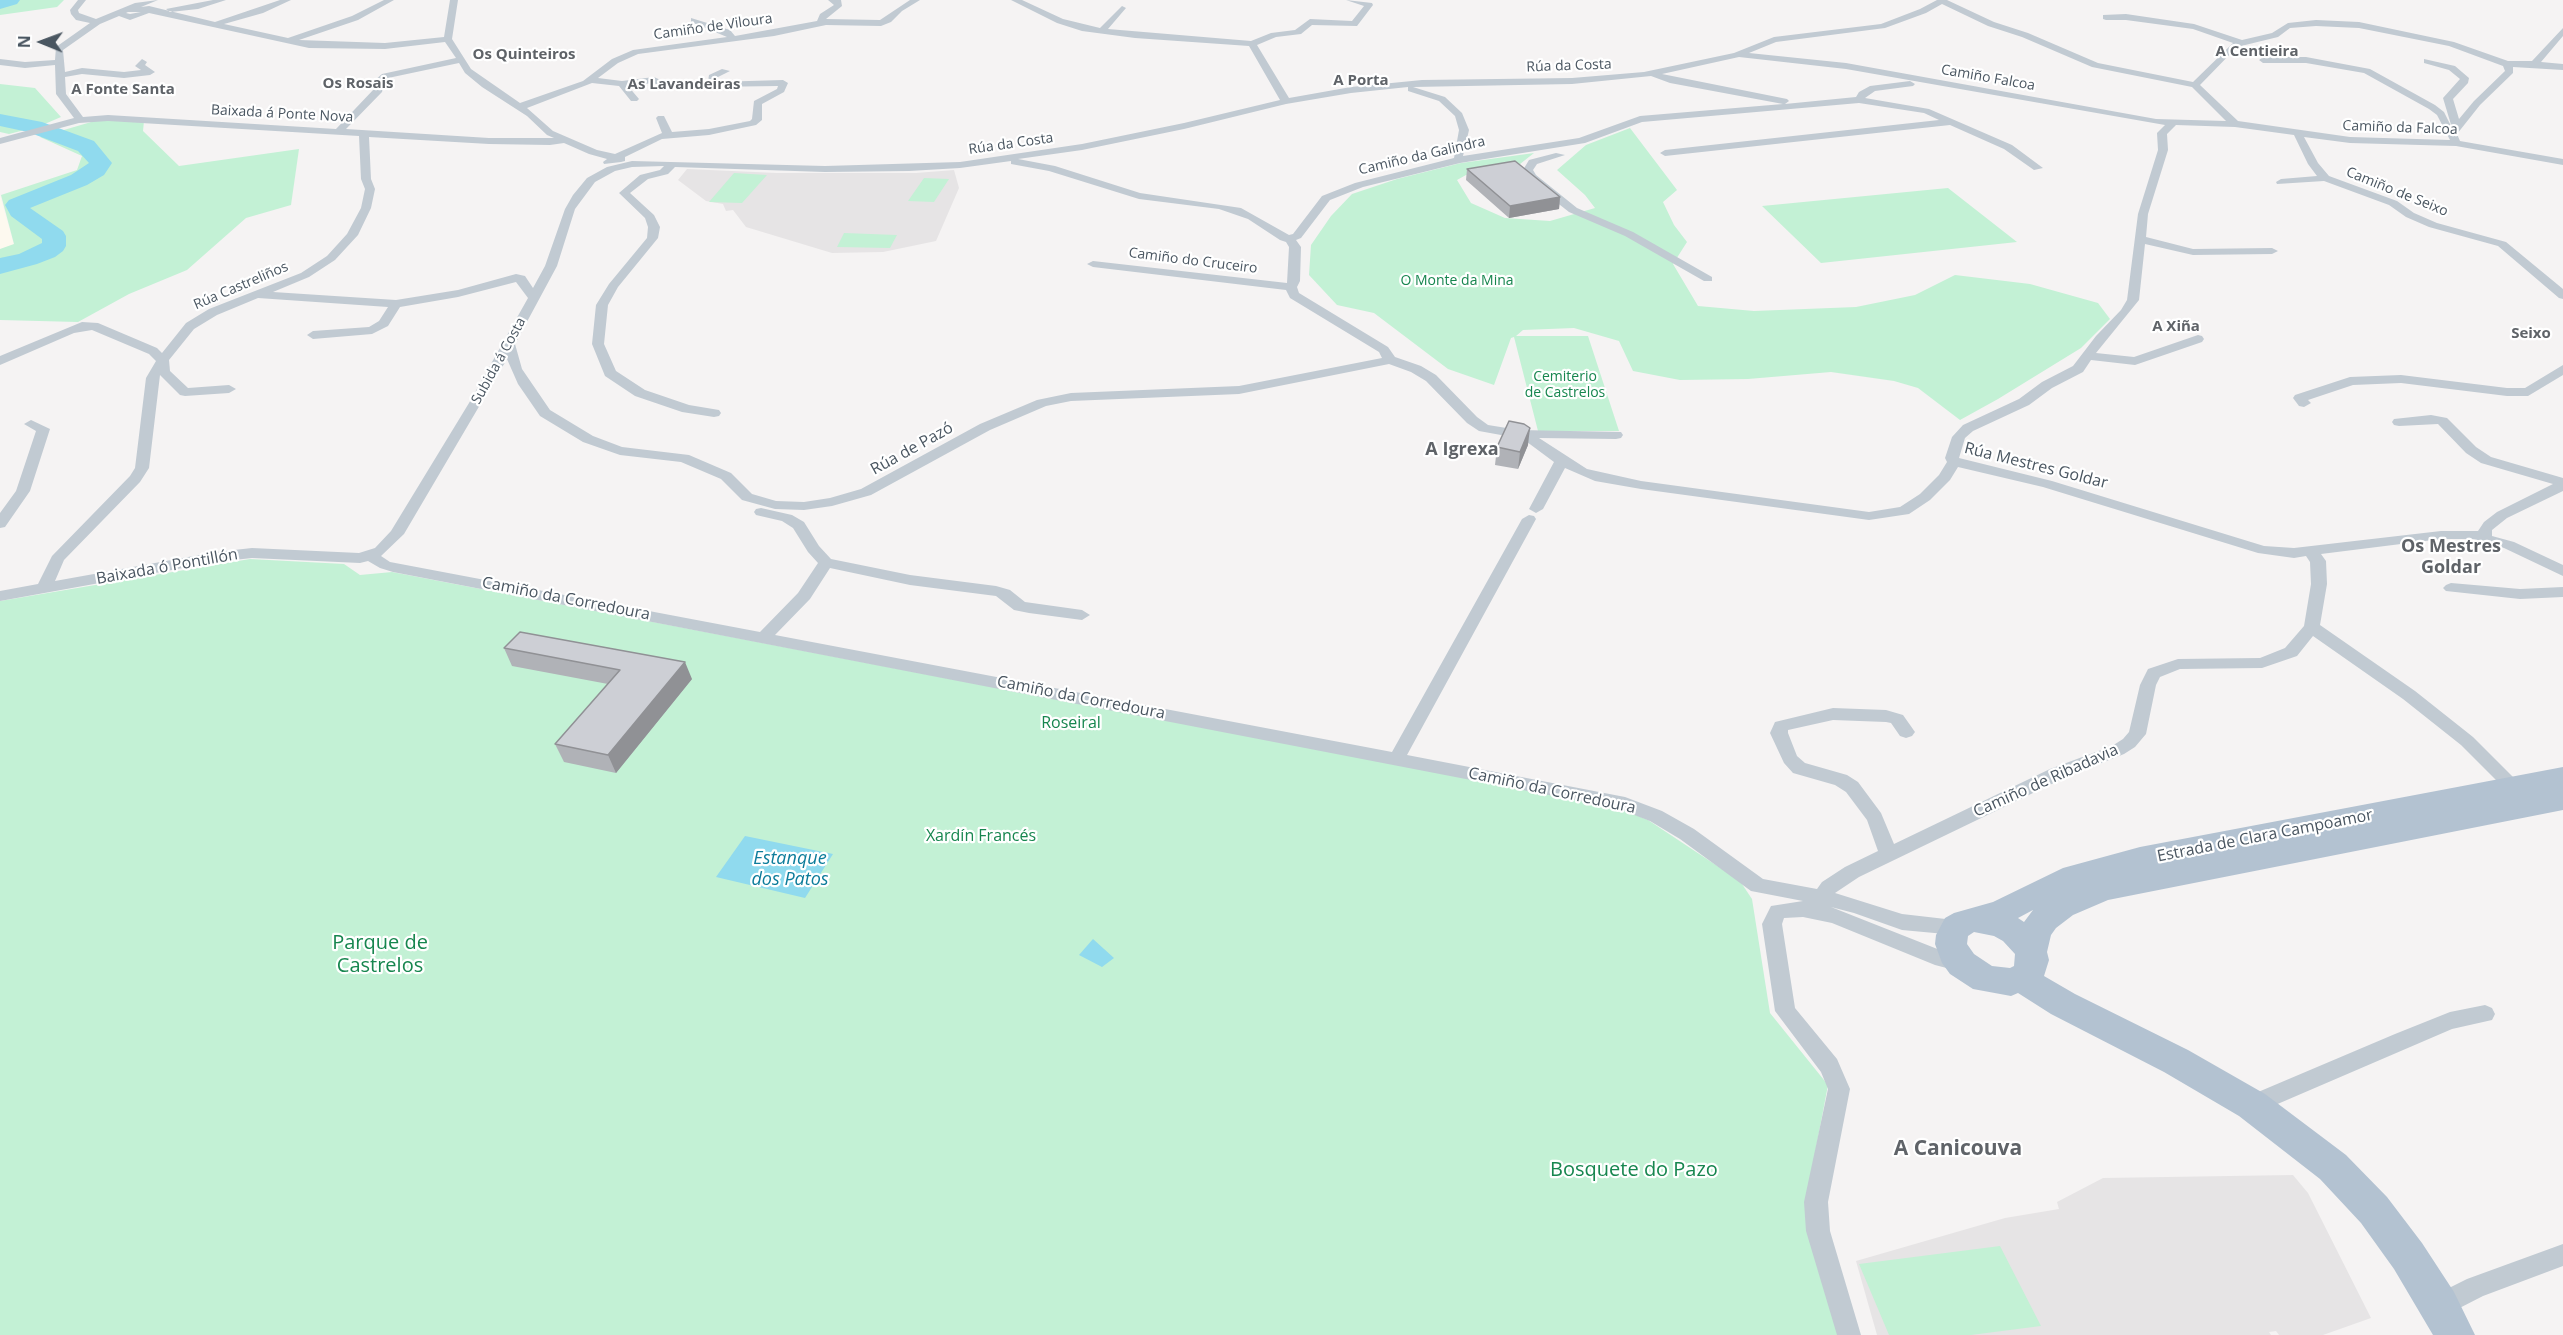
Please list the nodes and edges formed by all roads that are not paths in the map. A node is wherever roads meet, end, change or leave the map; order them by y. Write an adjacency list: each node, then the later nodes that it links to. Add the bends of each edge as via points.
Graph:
1 (82, 0): 21 (street, via 74,9 75,14)
2 (222, 0): 11 (street, via 198,7)
3 (287, 0): 20 (street)
4 (390, 0): 27 (street, via 355,18)
5 (454, 0): 26 (street)
6 (832, 0): 18 (street, via 838,6)
7 (916, 0): 18 (street, Camiño de Viloura, via 881,23)
8 (1015, 0): 23 (street, via 1060,21)
9 (1350, 0): 29 (street, via 1369,5 1354,24 1310,22 1298,32 1274,35)
10 (1942, 0): 31 (street, via 1882,26 1774,40); 48 (street, via 2095,65)
11 (150, 6): 13 (street); 14 (street)
12 (1122, 8): 23 (street)
13 (129, 14): 14 (street); 21 (street)
14 (177, 16): 20 (street)
15 (2106, 17): 28 (street, via 2194,27)
16 (694, 20): 19 (street)
17 (715, 20): 19 (street)
18 (821, 22): 25 (street, Camiño de Viloura, via 774,33)
19 (703, 23): 25 (street)
20 (216, 24): 27 (street)
21 (93, 25): 36 (street, via 59,49)
22 (421, 31): 30 (street)
23 (1102, 31): 29 (street)
24 (2563, 31): 39 (street)
25 (732, 37): 44 (street, Camiño de Viloura, via 636,52 615,61)
26 (448, 39): 30 (street); 32 (street)
27 (287, 41): 30 (street)
28 (2239, 42): 38 (street, via 2275,35 2288,26 2316,22 2359,24 2451,44); 48 (street)
29 (1252, 44): 52 (street)
30 (385, 46)
31 (1737, 55): 42 (street, Rúa da Costa); 49 (street, Camiño Falcoa, via 1846,66)
32 (460, 60): 55 (street, via 485,85); 63 (street, via 385,76 380,80 379,90)
33 (2263, 60): 67 (street, via 2306,60 2367,71 2432,107)
34 (2427, 61): 67 (street, via 2452,68 2464,78 2448,98)
35 (0, 62): 36 (street)
36 (59, 62): 43 (street)
37 (142, 62): 43 (street, via 140,66 150,72 124,75 82,71)
38 (2507, 63): 39 (street); 67 (street, via 2510,71 2476,103)
39 (2535, 64): 40 (street)
40 (2563, 67)
41 (725, 71): 66 (street, Subida á Costa, via 712,77 710,85 783,83 781,90 757,103 757,120 753,123)
42 (1653, 74): 47 (street, Rúa da Costa, via 1572,81); 53 (street, Camiño da Galindra)
43 (62, 75): 59 (street, via 61,94)
44 (591, 80): 46 (street); 55 (street, Camiño de Viloura)
45 (662, 83): 46 (street, via 654,80)
46 (622, 84): 50 (street)
47 (1401, 85): 52 (street, Rúa da Costa); 73 (street, Rúa da Costa, via 1442,99 1459,115 1464,130)
48 (2195, 85): 62 (street)
49 (1992, 92): 51 (street, Camiño da Galindra, via 1900,84 1867,91); 61 (street, Camiño Falcoa)
50 (634, 99)
51 (1859, 100): 54 (street, Camiño da Galindra); 60 (street, Camiño da Galindra, via 1916,108)
52 (1286, 101): 72 (street, Rúa da Costa, via 1082,147)
53 (1777, 102): 54 (street, Camiño da Galindra); 56 (street, Camiño da Galindra); 57 (street)
54 (1814, 104): 56 (street, Camiño da Galindra)
55 (519, 107): 68 (street)
56 (1794, 107): 57 (street, Camiño da Galindra)
57 (1764, 110): 70 (street, Camiño da Galindra, via 1640,119)
58 (661, 118): 66 (street)
59 (79, 120): 63 (street, Baixada á Ponte Nova, via 143,118); 69 (street, Baixada á Ponte Nova)
60 (1951, 122): 71 (street); 77 (street, Camiño da Galindra, via 2007,147)
61 (2172, 124): 62 (street, Camiño Falcoa); 81 (street, via 2162,133 2159,170 2145,204)
62 (2235, 124): 65 (street, Camiño da Falcoa)
63 (340, 130): 64 (street, Baixada á Ponte Nova)
64 (364, 132): 68 (street, Baixada á Ponte Nova, via 505,141); 86 (street, Rúa Castreliños, via 370,189 366,208 352,235 331,258 305,275)
65 (2298, 134): 67 (street, Camiño da Falcoa, via 2350,140); 78 (street, Camiño de Seixo)
66 (666, 135): 74 (street, Subida á Costa)
67 (2456, 135): 75 (street, Camiño da Falcoa)
68 (564, 140): 74 (street)
69 (0, 141)
70 (1581, 141): 73 (street, Camiño da Galindra); 84 (street, Camiño da Galindra, via 1563,154 1533,162 1528,170 1531,177 1573,210 1629,234)
71 (1665, 153)
72 (999, 160): 76 (street, Rúa da Costa, via 886,169); 80 (street, via 1051,168 1139,196 1237,210)
73 (1460, 160): 80 (street, Camiño da Galindra, via 1335,194 1321,203 1297,236)
74 (606, 161): 76 (street, Rúa da Costa); 88 (street, Subida á Costa, via 570,209 556,255)
75 (2563, 162)
76 (673, 164): 100 (street, via 664,172 644,177 624,193 650,217 654,227 652,238 602,305 598,344 610,373 640,393 687,409)
77 (2038, 168)
78 (2325, 178): 79 (street); 87 (street, Camiño de Seixo, via 2400,206 2414,218 2509,248)
79 (2281, 182)
80 (1290, 239): 85 (street, via 1294,247 1294,280)
81 (2139, 239): 82 (street, via 2193,252); 93 (street, via 2133,300)
82 (2272, 251)
83 (1093, 264): 85 (street, Camiño do Cruceiro)
84 (1708, 279)
85 (1290, 287): 95 (street, via 1303,302 1384,350)
86 (258, 295): 89 (street); 94 (street, Rúa Castreliños, via 197,320)
87 (2563, 295)
88 (534, 298): 89 (street, via 521,278 511,278); 92 (street, Subida á Costa)
89 (396, 304): 90 (street, via 384,323 372,330)
90 (313, 335)
91 (2198, 339): 93 (street, via 2135,361)
92 (508, 343): 108 (street, Rúa de Pazó, via 516,369 545,413 588,439 621,451 684,458 726,476); 112 (street, Subida á Costa, via 457,437 397,534)
93 (2088, 356): 106 (street, via 2078,369 2046,385 2024,402 1968,428 1959,437)
94 (163, 360): 96 (street, via 146,346 88,326); 98 (street, via 164,371 185,392); 116 (street, Rúa Castreliños, via 152,378 142,468 57,559)
95 (1390, 360): 103 (street, Rúa Mestres Goldar, via 1431,378 1484,428); 108 (street, Rúa de Pazó, via 1247,389 1049,401 1006,417 887,482 849,498 804,506 775,505)
96 (0, 361)
97 (2563, 369): 99 (street, via 2528,392 2400,379 2361,380 2300,398)
98 (229, 388)
99 (2304, 403)
100 (714, 412)
101 (2399, 422): 107 (street, via 2442,421 2486,460)
102 (31, 424): 109 (street, via 43,429 23,491)
103 (1518, 434): 104 (street, Rúa Mestres Goldar); 105 (street, Rúa Mestres Goldar)
104 (1616, 435)
105 (1563, 461): 106 (street, Rúa Mestres Goldar, via 1582,472 1621,481 1869,516 1904,511 1925,497); 123 (street)
106 (1954, 462): 111 (street, Rúa Mestres Goldar, via 2047,484 2248,546 2278,552)
107 (2563, 484): 110 (street, via 2502,515 2485,530)
108 (747, 497): 113 (street, via 753,510 799,525)
109 (0, 524)
110 (2485, 537): 111 (street, Rúa Mestres Goldar, via 2441,535); 114 (street, Rúa Mestres Goldar)
111 (2310, 551): 120 (street, via 2318,561 2319,584)
112 (370, 556): 116 (street, Baixada ó Pontillón, via 216,556); 121 (street, Camiño da Corredoura, via 393,567)
113 (826, 562): 119 (street, via 910,580 996,591 1020,606); 121 (street, via 804,596)
114 (2563, 571)
115 (2451, 588): 117 (street, via 2520,594)
116 (44, 589): 118 (street, Baixada ó Pontillón)
117 (2563, 592)
118 (0, 596)
119 (1082, 615)
120 (2312, 627): 125 (street, via 2426,708); 127 (street, Camiño de Ribadavia, via 2291,651 2262,663 2178,664 2154,673 2137,734 2129,743)
121 (764, 637): 123 (street, Camiño da Corredoura)
122 (1906, 732): 127 (street, via 1898,719 1851,713 1782,726 1779,733 1790,759 1799,768 1852,787 1875,818)
123 (1397, 758): 128 (street, Camiño da Corredoura, via 1634,807 1687,834)
124 (2563, 778): 125 (main road, Estrada de Clara Campoamor)
125 (2514, 787): 131 (main road, Estrada de Clara Campoamor, via 2086,872 2002,912)
126 (2563, 799): 133 (main road, Estrada de Clara Campoamor, via 2103,889 2062,906 2045,919 2036,931)
127 (1888, 854): 129 (street, Camiño de Ribadavia, via 1836,881)
128 (1758, 886): 129 (street, Camiño da Corredoura); 130 (street, Camiño da Corredoura, via 1771,897)
129 (1821, 904): 130 (street, Camiño da Corredoura); 131 (street, Camiño da Corredoura, via 1856,906 1902,922); 132 (street, Camiño da Corredoura, via 1942,959)
130 (1778, 911): 138 (street, via 1772,924 1785,1011 1829,1066 1839,1089 1816,1202 1818,1231)
131 (1966, 923): 132 (main road, via 1952,935 1951,944); 133 (main road, via 2002,925 2014,932 2025,942)
132 (1962, 964): 133 (main road, via 1992,980 2011,982)
133 (2026, 966): 135 (main road, via 2063,1004)
134 (2485, 1014): 135 (street, via 2450,1021)
135 (2252, 1105): 137 (main road, via 2333,1167 2374,1210)
136 (2563, 1256): 137 (street, via 2476,1287)
137 (2447, 1320)
138 (1849, 1335)

